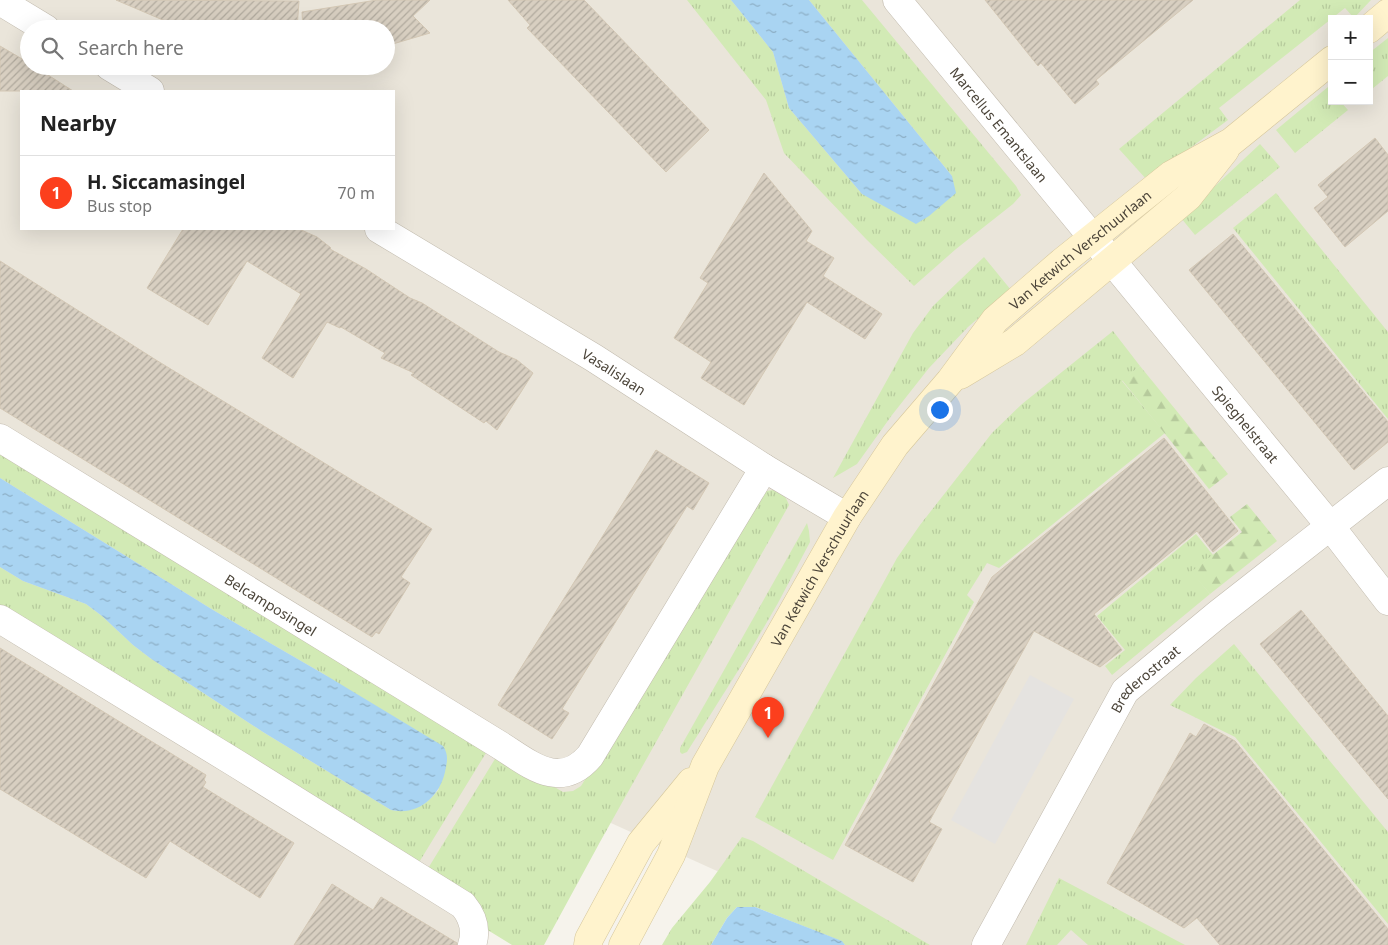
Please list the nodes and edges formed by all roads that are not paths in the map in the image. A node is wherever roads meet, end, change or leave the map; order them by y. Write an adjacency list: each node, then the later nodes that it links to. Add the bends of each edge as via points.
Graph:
1 (897, 0): 10 (street, Marcellus Emantslaan)
2 (0, 1): 4 (street)
3 (1388, 13): 5 (main road)
4 (31, 20)
5 (1373, 26)
6 (1328, 63): 10 (main road, Van Ketwich Verschuurlaan, via 1231,142 1188,196)
7 (124, 75): 8 (street)
8 (148, 90)
9 (381, 230): 12 (street, Vasalislaan, via 594,358)
10 (1102, 249): 14 (main road, Van Ketwich Verschuurlaan, via 1015,342 950,381 895,445); 15 (street, Spieghelstraat)
11 (0, 438): 12 (street, Belcamposingel, via 542,771 556,774 581,766 590,756)
12 (764, 468): 14 (street, Vasalislaan)
13 (1388, 481): 15 (street, Brederostraat)
14 (847, 517): 18 (main road, Van Ketwich Verschuurlaan)
15 (1332, 526): 16 (street, Spieghelstraat); 22 (street, Brederostraat, via 1125,691)
16 (1388, 601)
17 (0, 620): 19 (street, via 463,905 473,922)
18 (705, 766): 20 (main road, Van Ketwich Verschuurlaan, via 640,843); 21 (main road, Van Ketwich Verschuurlaan, via 671,855)
19 (472, 945)
20 (588, 945)
21 (622, 945)
22 (986, 945)

